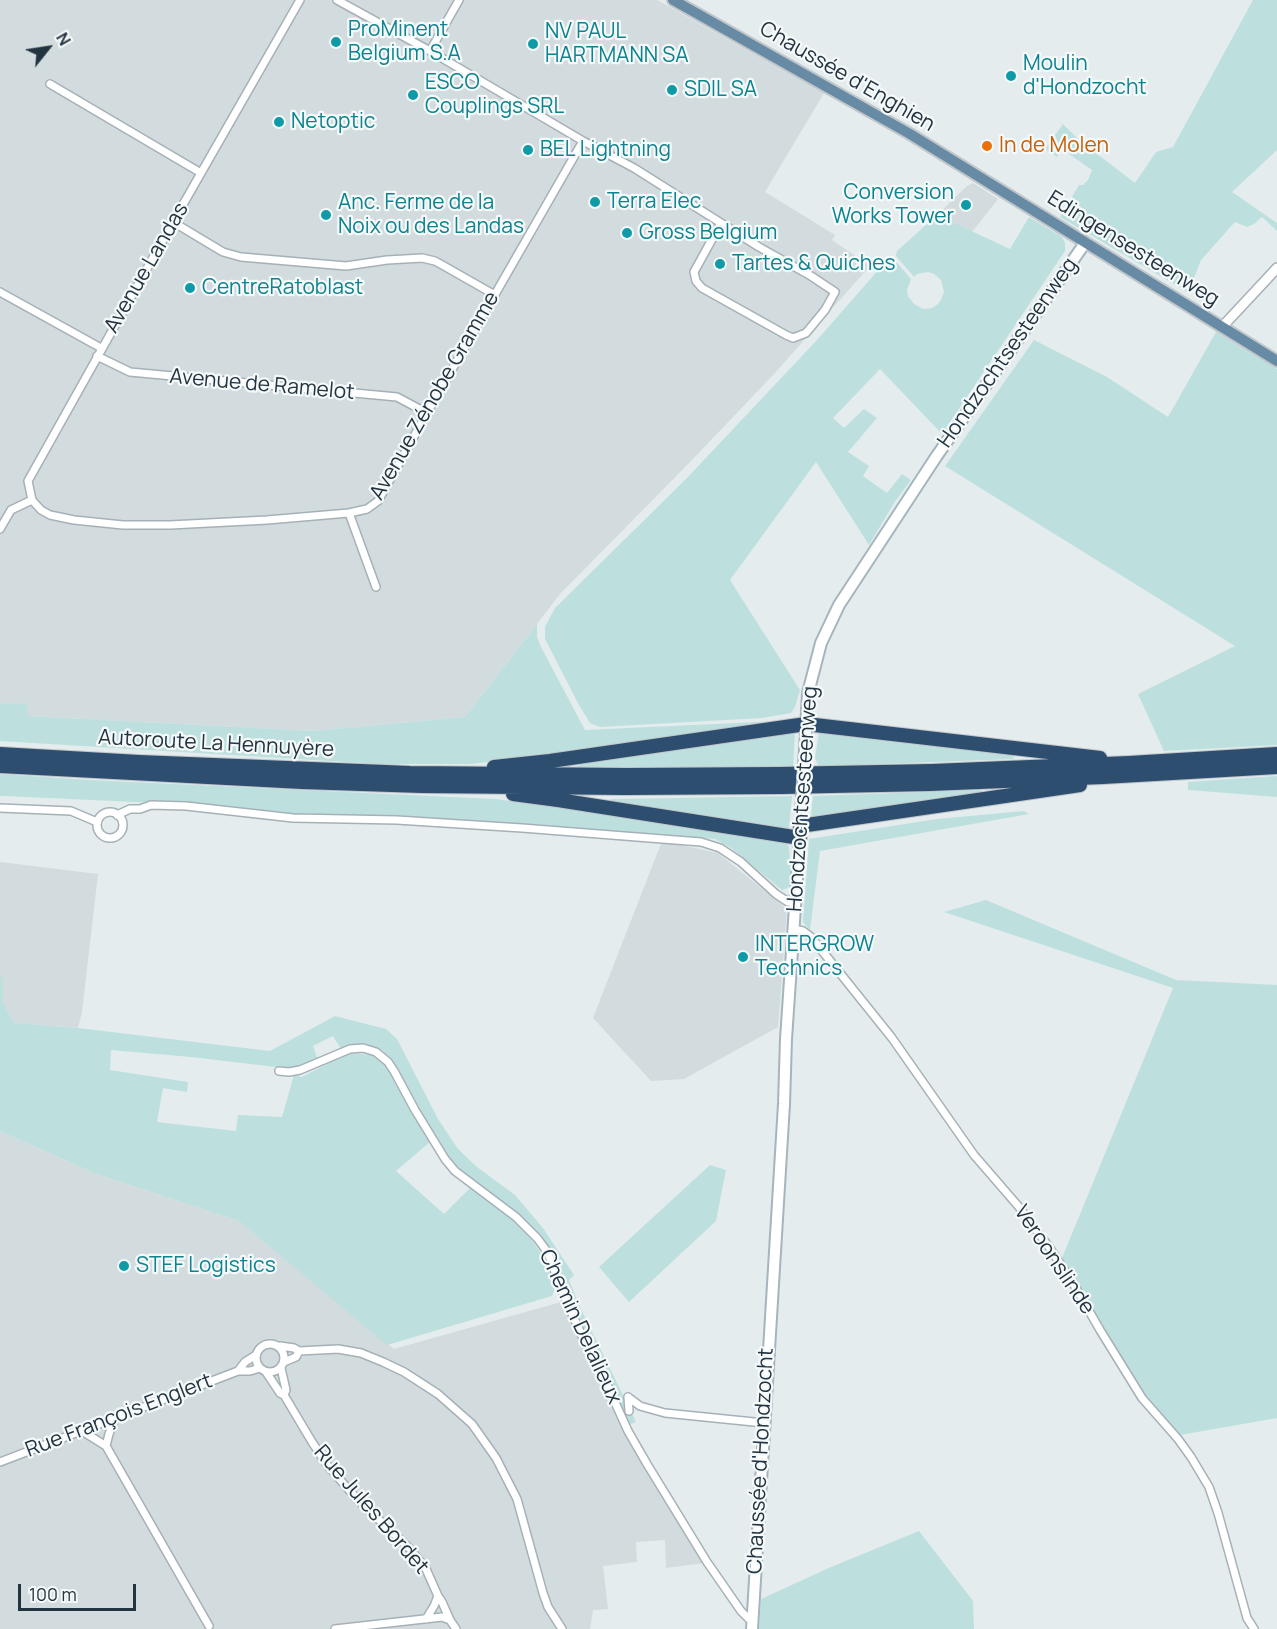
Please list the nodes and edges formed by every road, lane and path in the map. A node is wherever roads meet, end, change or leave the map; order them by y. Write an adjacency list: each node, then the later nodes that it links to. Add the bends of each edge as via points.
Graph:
1 (300, 0): 9 (street, Avenue Landas)
2 (337, 0): 5 (street)
3 (459, 0): 5 (street)
4 (673, 0): 8 (main road, Chaussée d'Enghien)
5 (430, 51): 7 (street)
6 (50, 84): 9 (street)
7 (583, 141): 11 (street); 15 (street, Avenue Zénobe Gramme)
8 (969, 171): 12 (main road, Edingensesteenweg)
9 (201, 172): 10 (street, Avenue Landas)
10 (173, 222): 15 (street, via 223,252 241,257 346,266 422,258 435,261); 17 (street, Avenue Landas)
11 (721, 223): 11 (street, via 694,272 696,281 786,335 793,338 806,333 835,292)
12 (1085, 243): 16 (main road, Edingensesteenweg); 25 (main road, Hondzochtsesteenweg, via 839,604 821,643 808,693)
13 (1277, 268): 16 (street)
14 (0, 292): 17 (street)
15 (495, 295): 20 (street, Avenue Zénobe Gramme)
16 (1222, 327): 19 (main road, Edingensesteenweg)
17 (101, 348): 18 (street, Avenue Landas)
18 (97, 356): 20 (street, Avenue de Ramelot, via 130,372 397,397); 21 (street, Avenue Landas, via 28,481)
19 (1277, 361)
20 (427, 413): 22 (street, Avenue Zénobe Gramme, via 378,501 367,509)
21 (32, 500): 22 (street, Avenue Zénobe Gramme, via 50,515 123,525 200,524); 23 (street, via 11,510)
22 (349, 513): 24 (street)
23 (0, 529)
24 (376, 587)
25 (806, 729): 28 (highway); 31 (highway, via 550,761); 37 (main road, Hondzochtsesteenweg, bridge)
26 (0, 754): 31 (highway, Autoroute La Hennuyère)
27 (1277, 754): 28 (highway)
28 (1129, 763): 31 (highway, Autoroute La Hennuyère, via 779,774)
29 (0, 766): 33 (highway, Autoroute La Hennuyère)
30 (1277, 767): 32 (highway)
31 (410, 773)
32 (1103, 777): 33 (highway, via 770,787); 37 (highway, via 1078,786)
33 (422, 786): 37 (highway)
34 (0, 808): 36 (street, via 71,811)
35 (117, 815): 36 (street, via 107,813); 36 (street, via 122,829 114,838 100,834); 38 (street, via 151,806 186,806 293,818 420,822 701,842 741,861 776,894)
36 (97, 822)
37 (800, 826): 38 (main road, Hondzochtsesteenweg)
38 (795, 903): 39 (main road, Hondzochtsesteenweg)
39 (793, 929): 41 (main road, Hondzochtsesteenweg); 63 (street, Veroonslinde, via 811,937 892,1038 974,1155 1049,1247 1142,1398 1191,1457 1209,1488 1247,1617)
40 (279, 1071): 58 (street, Chemin Delalieux, via 300,1070 350,1049 376,1052 388,1062 454,1171 516,1217 548,1252 564,1296 628,1431 707,1562)
41 (772, 1293): 51 (main road, Chaussée d'Hondzocht)
42 (279, 1346): 43 (street); 44 (street, via 265,1344); 45 (street, via 284,1353)
43 (299, 1352): 45 (street); 62 (street, via 338,1349 383,1362 438,1394 472,1424 496,1458 517,1499 543,1593)
44 (256, 1355): 46 (street); 47 (street)
45 (283, 1365): 46 (street, via 274,1372); 48 (street)
46 (263, 1370): 47 (street); 48 (street, Rue Jules Bordet)
47 (238, 1371): 50 (street, Rue François Englert)
48 (284, 1395): 55 (street, Rue Jules Bordet, via 328,1466 411,1550 426,1569)
49 (630, 1411): 51 (street, via 628,1397 640,1406 665,1413)
50 (115, 1418): 52 (street, Rue François Englert); 53 (street)
51 (764, 1423): 58 (main road, Chaussée d'Hondzocht)
52 (82, 1431): 53 (street); 54 (street, Rue François Englert)
53 (106, 1446): 59 (street)
54 (0, 1462)
55 (438, 1596): 56 (street); 57 (street, Rue Jules Bordet)
56 (426, 1619): 57 (street); 60 (street)
57 (450, 1620): 61 (street, Rue Jules Bordet)
58 (752, 1626)
59 (210, 1628)
60 (335, 1629)
61 (456, 1629)
62 (562, 1629)
63 (1254, 1629)

